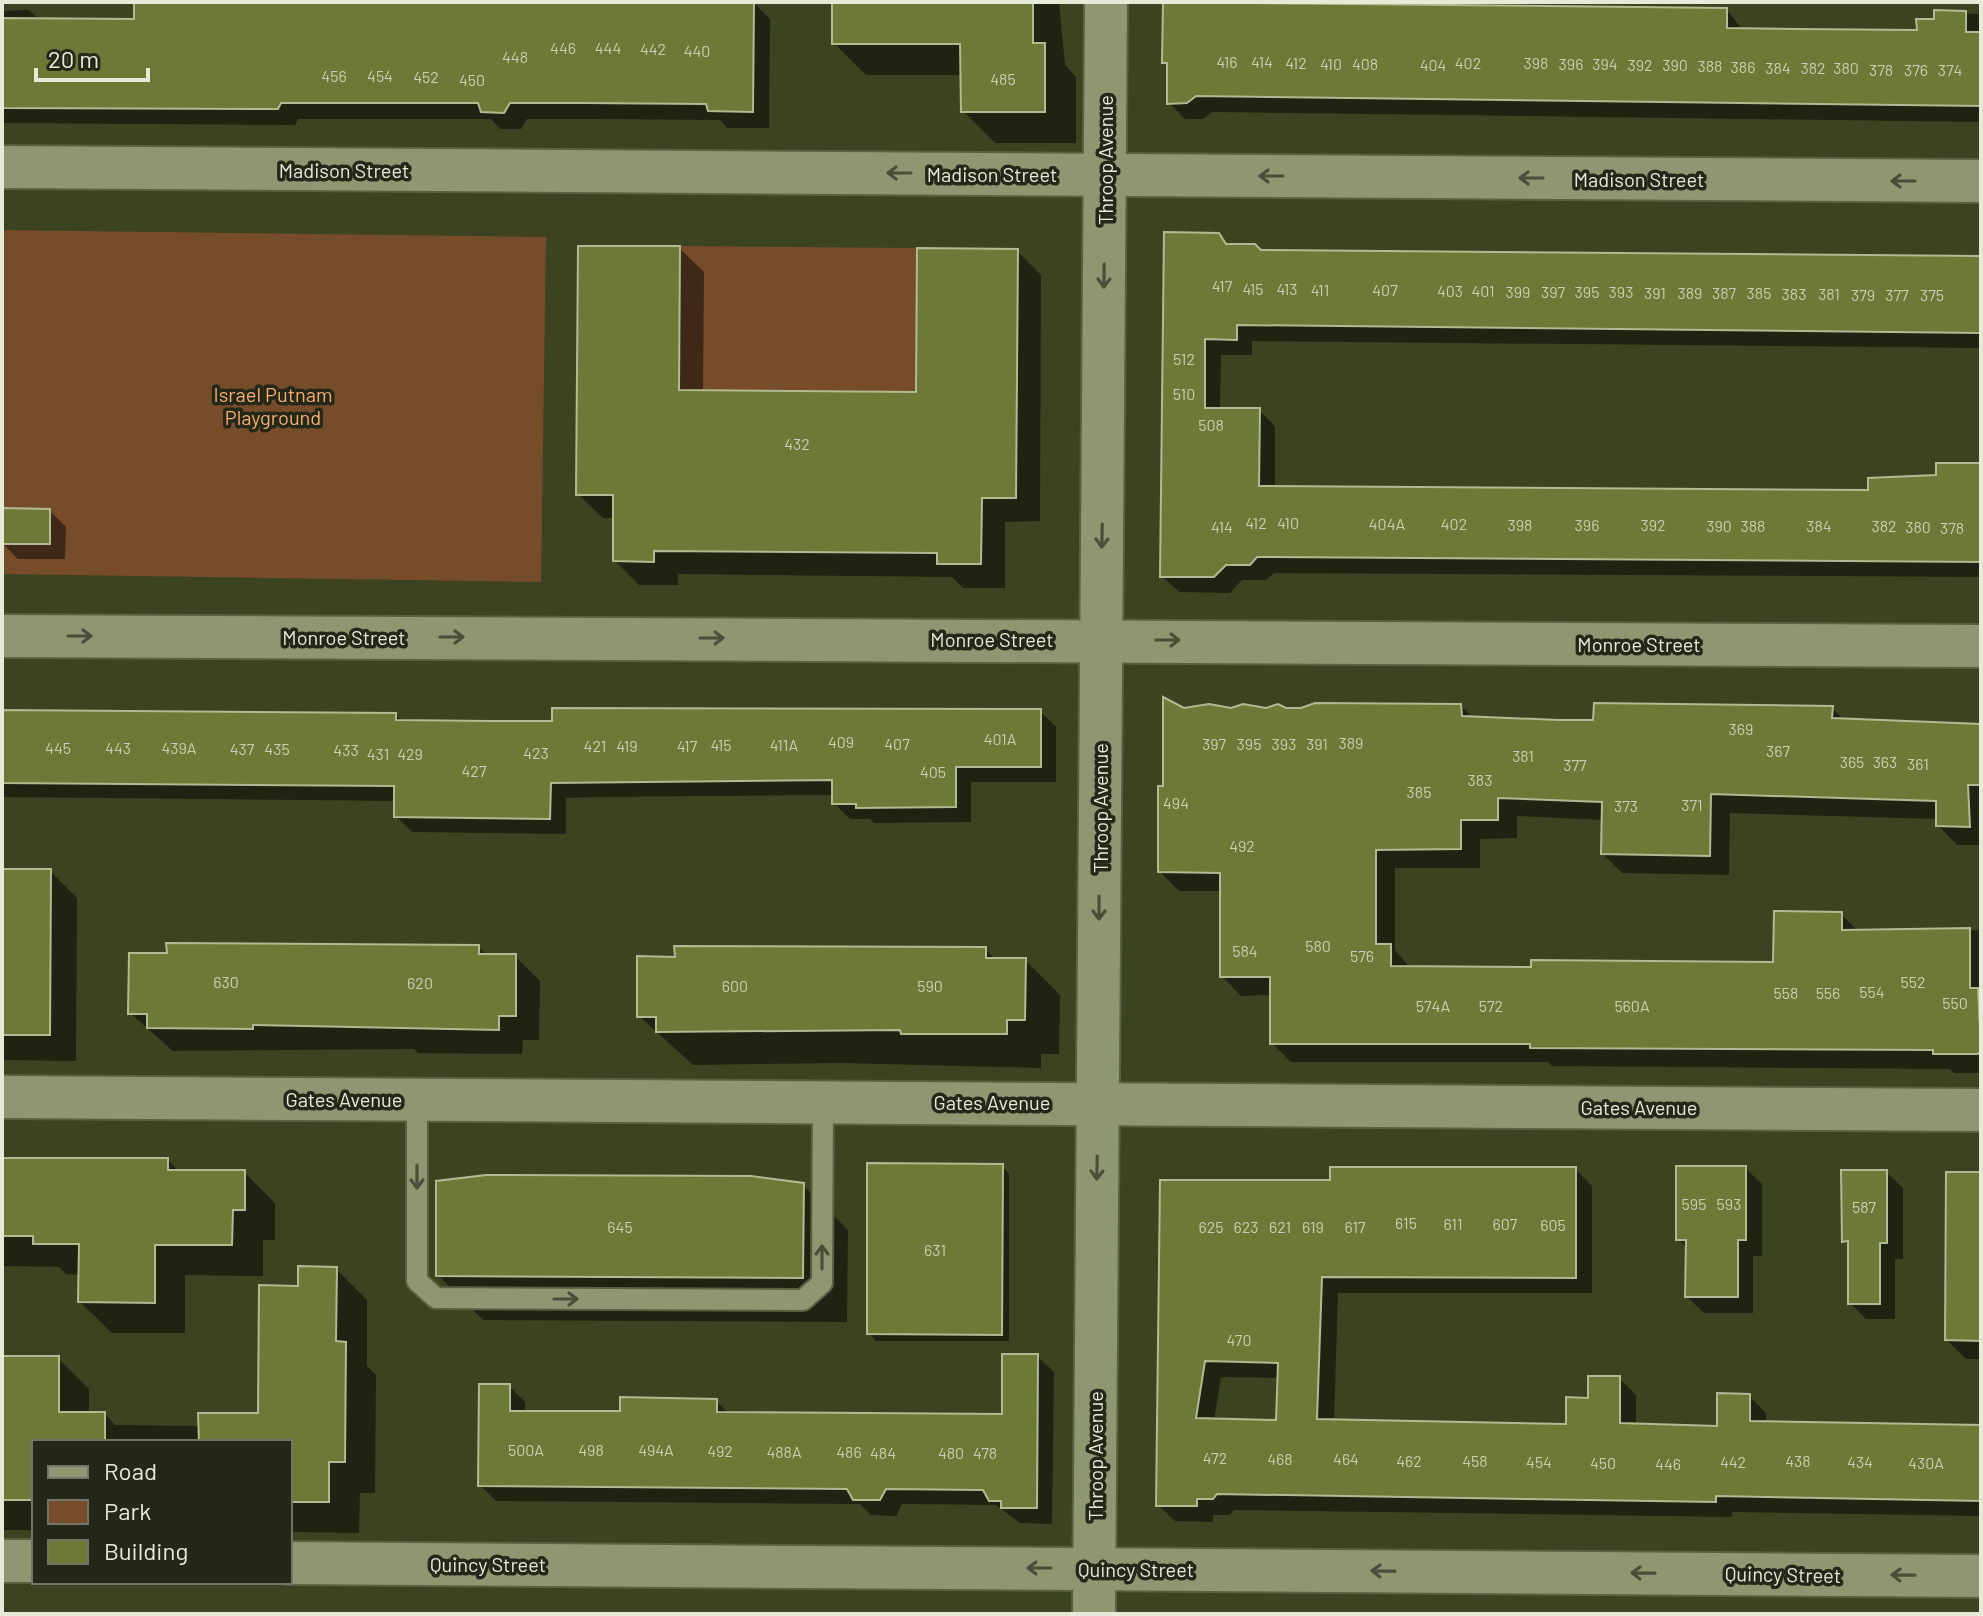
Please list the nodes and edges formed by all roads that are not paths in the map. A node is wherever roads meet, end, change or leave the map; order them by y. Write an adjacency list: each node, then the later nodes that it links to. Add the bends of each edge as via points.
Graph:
1 (1106, 2): 3 (street, Throop Avenue)
2 (2, 167): 3 (street, Madison Street, one-way to 2)
3 (1105, 175): 4 (street, Madison Street, one-way to 3); 6 (street, Throop Avenue, one-way to 6)
4 (1981, 181)
5 (2, 636): 6 (street, Monroe Street, one-way to 6)
6 (1101, 640): 7 (street, Monroe Street, one-way to 7); 11 (street, Throop Avenue, one-way to 11)
7 (1981, 646)
8 (2, 1097): 9 (street, Gates Avenue)
9 (417, 1099): 10 (street, Gates Avenue); 10 (lane, one-way to 10, via 417,1281 436,1298 515,1299 803,1300 822,1283)
10 (823, 1101): 11 (street, Gates Avenue)
11 (1098, 1103): 12 (street, Gates Avenue); 16 (street, Throop Avenue, one-way to 16)
12 (1981, 1110)
13 (2, 1561): 14 (street)
14 (32, 1561)
15 (292, 1563): 16 (street, Quincy Street, one-way to 15)
16 (1094, 1568): 17 (street, Quincy Street, one-way to 16); 18 (street, Throop Avenue)
17 (1981, 1576)
18 (1094, 1614)

